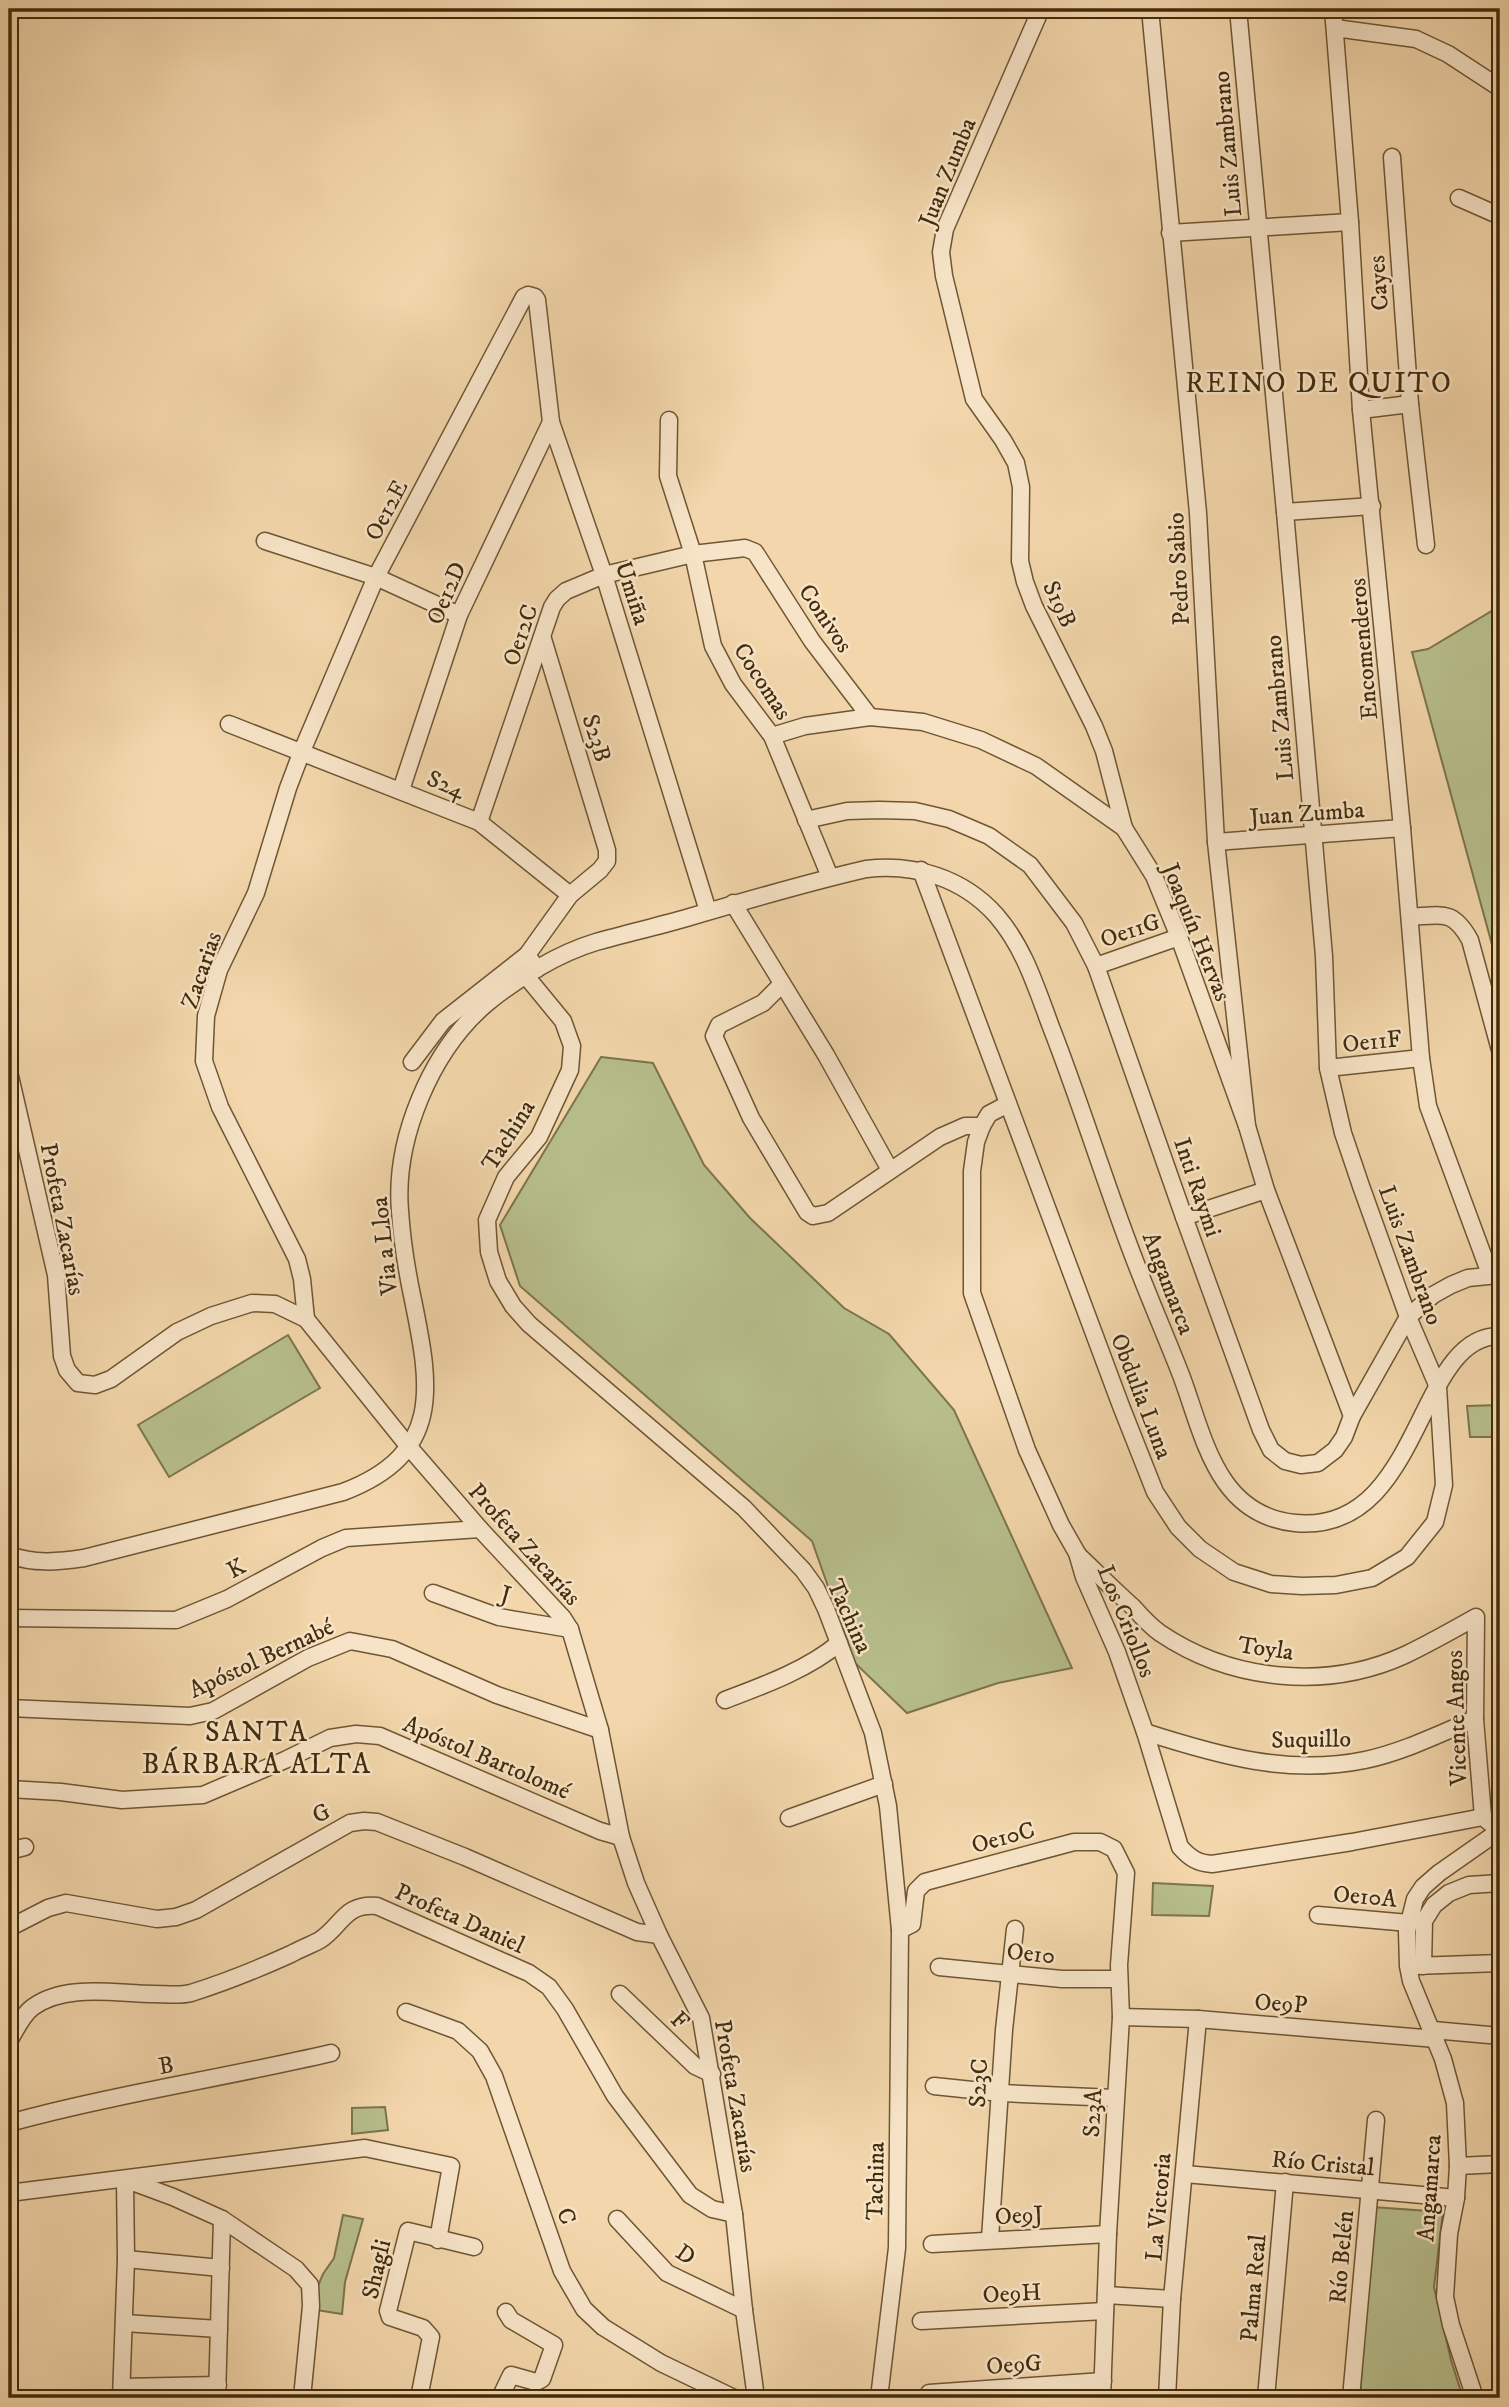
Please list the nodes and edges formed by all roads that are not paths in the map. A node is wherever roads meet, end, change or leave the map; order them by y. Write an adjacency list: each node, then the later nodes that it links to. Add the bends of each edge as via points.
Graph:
1 (1041, 9): 14 (street, Juan Zumba, via 945,229 941,252)
2 (1150, 9): 12 (street, Pedro Sabio)
3 (1238, 9): 11 (street, Luis Zambrano)
4 (1333, 9): 5 (street, Encomenderos)
5 (1335, 28): 6 (street, via 1416,39); 10 (street, Encomenderos)
6 (1500, 88)
7 (1392, 157): 15 (street, Cayes)
8 (1459, 198): 9 (street)
9 (1500, 216)
10 (1350, 222): 11 (street); 16 (street, Encomenderos)
11 (1257, 227): 12 (street); 20 (street, Luis Zambrano)
12 (1170, 233): 39 (street, Pedro Sabio, via 1198,513)
13 (524, 297): 18 (street, Umiña, via 531,295 537,300); 26 (street, Oe12E)
14 (974, 399): 36 (street, S19B, via 1016,463 1025,582 1104,751)
15 (1410, 404): 16 (street); 22 (street, Cayes)
16 (1362, 410): 19 (street, Encomenderos)
17 (669, 420): 24 (street, Cocomas, via 668,476)
18 (551, 422): 25 (street, Umiña); 27 (street, Oe12D)
19 (1372, 506): 20 (street); 37 (street, Encomenderos)
20 (1286, 512): 38 (street, Luis Zambrano)
21 (265, 541): 26 (street)
22 (1426, 545)
23 (745, 548): 24 (street, Oe12C); 29 (street, Conivos, via 764,564 812,641)
24 (694, 554): 25 (street, Oe12C); 31 (street, Cocomas, via 713,646 733,684)
25 (604, 575): 28 (street, Oe12C, via 557,599); 44 (street, Umiña)
26 (376, 577): 27 (street); 32 (street, Oe12E)
27 (459, 615): 33 (street, Oe12D)
28 (543, 639): 35 (street, Oe12C); 42 (street, S23B, via 607,850 607,861 600,870)
29 (870, 717): 31 (street, Joaquín Hervas, via 805,726); 36 (street, Joaquín Hervas, via 923,722 981,740 1036,766)
30 (229, 724): 32 (street, S24)
31 (772, 736): 34 (street, Cocomas)
32 (302, 751): 33 (street, S24); 64 (street, Zacarias, via 256,893 219,970 206,1016 204,1061 220,1107 297,1259)
33 (401, 790): 35 (street, S24)
34 (806, 820): 41 (street, Cocomas); 48 (street, Inti Raymi, via 847,811 915,811 989,836 1030,865 1074,923)
35 (479, 822): 42 (street, S24)
36 (1124, 828): 46 (street, Joaquín Hervas, via 1154,876)
37 (1402, 828): 38 (street, Juan Zumba); 45 (street, Encomenderos)
38 (1312, 836): 39 (street, Juan Zumba); 54 (street, Luis Zambrano, via 1324,956)
39 (1216, 842): 58 (street, Pedro Sabio)
40 (920, 870): 41 (street, Angamarca, via 884,866); 56 (street, Obdulia Luna); 66 (street, Angamarca, via 977,897 1023,953 1213,1465 1234,1494 1273,1518 1294,1523 1314,1523 1352,1512 1387,1480)
41 (830, 877): 43 (street, Via a Lloa)
42 (570, 895): 47 (street)
43 (733, 903): 44 (street, Via a Lloa); 50 (street)
44 (708, 911): 49 (street, Via a Lloa, via 594,943)
45 (1410, 917): 51 (street, via 1444,915 1454,917 1463,927); 52 (street, Encomenderos)
46 (1179, 937): 48 (street, Oe11G); 58 (street, Joaquín Hervas)
47 (527, 955): 49 (street, Tachina); 53 (street, via 443,1021)
48 (1096, 966): 61 (street, Inti Raymi)
49 (532, 972): 68 (street, Via a Lloa, via 487,1003 461,1030 422,1096 408,1130 400,1210 427,1382 422,1422); 76 (street, Tachina, via 563,1021 572,1046 570,1070 538,1137 506,1177 487,1220 489,1252 498,1282 529,1324 744,1508 816,1588)
50 (781, 985): 59 (street); 59 (street, via 763,1003 719,1025 714,1036 751,1118 802,1207 813,1216 828,1213)
51 (1500, 1050)
52 (1421, 1058): 54 (street, Oe11F); 62 (street, Encomenderos, via 1428,1106)
53 (412, 1062)
54 (1328, 1068): 63 (street, Luis Zambrano, via 1343,1133)
55 (9, 1072): 64 (street, Profeta Zacarías, via 56,1275 62,1356 78,1383 95,1385 111,1379 177,1332 252,1303 275,1304)
56 (1008, 1104): 57 (street, via 989,1114); 66 (street, Obdulia Luna, via 1155,1493 1200,1549 1234,1572 1271,1584 1336,1585 1372,1578 1407,1557 1436,1522 1444,1485)
57 (982, 1126): 59 (street, via 953,1130); 70 (street, Los Criollos, via 972,1171 972,1293 1027,1450)
58 (1247, 1126): 60 (street, Joaquín Hervas)
59 (890, 1170)
60 (1266, 1189): 61 (street); 67 (street, Joaquín Hervas)
61 (1184, 1217): 67 (street, Inti Raymi, via 1270,1450 1301,1465 1318,1462 1335,1450)
62 (1495, 1275): 63 (street, Inti Raymi, via 1451,1285)
63 (1408, 1317): 66 (street, Luis Zambrano); 67 (street, Inti Raymi)
64 (306, 1319): 68 (street, Profeta Zacarías)
65 (1500, 1336): 66 (street, Angamarca, via 1466,1347)
66 (1438, 1387)
67 (1352, 1416)
68 (409, 1447): 69 (street, Profeta Zacarías); 71 (street, Via a Lloa, via 382,1472 343,1492 84,1559 54,1563)
69 (480, 1529): 74 (street, K, via 346,1538 228,1599 176,1620); 75 (street, Profeta Zacarías)
70 (1077, 1553): 73 (street, Toyla, via 1157,1631 1213,1662 1268,1674 1321,1677 1362,1669 1403,1656); 81 (street, Los Criollos)
71 (9, 1555)
72 (433, 1593): 75 (street, J, via 499,1617)
73 (1476, 1617): 79 (street, Vicente Angos)
74 (9, 1618)
75 (570, 1629): 80 (street, Profeta Zacarías)
76 (839, 1643): 77 (street, via 795,1670); 82 (street, Tachina, via 873,1733)
77 (725, 1700)
78 (9, 1708): 80 (street, Apóstol Bernabé, via 190,1716 213,1711 308,1658 350,1641 392,1649 497,1695)
79 (1475, 1719): 81 (street, Suquillo, via 1365,1760 1330,1764 1254,1762); 84 (street, Vicente Angos)
80 (600, 1730): 87 (street, Profeta Zacarías)
81 (1145, 1732): 84 (street, Los Criollos, via 1180,1847 1199,1863 1339,1844)
82 (884, 1784): 85 (street); 96 (street, Tachina)
83 (9, 1789): 87 (street, Apóstol Bartolomé, via 122,1800 203,1795 330,1738 380,1735)
84 (1483, 1817): 86 (street)
85 (789, 1818)
86 (1500, 1826): 93 (street, Angamarca, via 1423,1887)
87 (621, 1837): 97 (street, Profeta Zacarías)
88 (1100, 1842): 96 (street, Oe10C, via 1074,1842 925,1882 916,1891 912,1924); 102 (street, S23A, via 1114,1849 1126,1873)
89 (25, 1847): 90 (street)
90 (9, 1851)
91 (1500, 1883): 99 (street, via 1469,1885 1434,1905 1424,1921)
92 (1318, 1915): 93 (street, Oe10A)
93 (1409, 1923): 99 (street, Angamarca)
94 (9, 1928): 97 (street, G, via 66,1903 157,1919 176,1917 350,1823 364,1821 465,1857 637,1932)
95 (1015, 1929): 101 (street, S23C)
96 (900, 1930): 151 (street, Tachina, via 897,2248)
97 (659, 1935): 111 (street, Profeta Zacarías, via 701,2018)
98 (1500, 1963): 99 (street)
99 (1415, 1966): 107 (street, Angamarca, via 1411,1981)
100 (939, 1967): 101 (street, Oe10)
101 (1010, 1972): 102 (street, Oe10, via 1062,1979); 113 (street, S23C)
102 (1119, 1979): 105 (street, S23A)
103 (620, 1994): 111 (street, F, via 695,2066)
104 (406, 2012): 149 (street, C, via 458,2031 480,2050 494,2076 562,2271 584,2309 603,2327 661,2363)
105 (1121, 2017): 106 (street, Oe9P); 114 (street, S23A)
106 (1198, 2019): 107 (street, Oe9P); 119 (street, La Victoria)
107 (1434, 2035): 108 (street, Oe9P); 118 (street, Angamarca, via 1455,2103)
108 (1500, 2036)
109 (9, 2041): 125 (street, Profeta Daniel, via 32,2007 47,1999 95,1992 186,1994 240,1978 321,1940 337,1922 364,1905 377,1906 529,1973 549,1987 615,2096 690,2195 712,2209)
110 (331, 2053): 116 (street, B)
111 (712, 2074): 125 (street, Profeta Zacarías)
112 (934, 2086): 113 (street)
113 (1001, 2093): 114 (street); 130 (street, S23C)
114 (1115, 2098): 128 (street, S23A)
115 (1376, 2120): 122 (street, Río Belén)
116 (9, 2123)
117 (1500, 2164): 118 (street)
118 (1458, 2166): 124 (street, Angamarca)
119 (1185, 2174): 121 (street, Río Cristal); 135 (street, La Victoria)
120 (125, 2179): 123 (street); 126 (street); 129 (street, via 365,2147 451,2166); 133 (street)
121 (1285, 2182): 122 (street, Río Cristal); 154 (street, Palma Real)
122 (1369, 2190): 124 (street, Río Cristal); 155 (street, Río Belén)
123 (9, 2193)
124 (1456, 2198): 156 (street, Angamarca, via 1448,2234 1445,2297)
125 (734, 2214): 137 (street, Profeta Zacarías)
126 (222, 2219): 134 (street); 146 (street, via 296,2269 310,2285)
127 (617, 2219): 137 (street, D, via 667,2273)
128 (1108, 2234): 130 (street, Oe9J); 136 (street, S23A)
129 (438, 2239): 132 (street, Shagli); 147 (street, Shagli, via 408,2231 387,2311 390,2317 424,2328 431,2337)
130 (990, 2239): 131 (street, Oe9J)
131 (932, 2244)
132 (474, 2247)
133 (125, 2259): 134 (street); 140 (street)
134 (221, 2267): 141 (street)
135 (1172, 2299): 136 (street, Oe9H); 153 (street, La Victoria)
136 (1106, 2303): 139 (street, Oe9H); 142 (street, S23A)
137 (744, 2310): 150 (street, Profeta Zacarías)
138 (506, 2312): 148 (street, via 511,2320 554,2345 542,2379 536,2382 511,2375)
139 (921, 2321)
140 (124, 2323): 141 (street); 143 (street)
141 (219, 2329): 144 (street)
142 (1103, 2381): 145 (street, Oe9G); 152 (street, S23A)
143 (121, 2392): 144 (street)
144 (218, 2392)
145 (929, 2393)
146 (302, 2398)
147 (419, 2398)
148 (500, 2398)
149 (734, 2398)
150 (756, 2398)
151 (879, 2398)
152 (1102, 2398)
153 (1167, 2398)
154 (1266, 2398)
155 (1352, 2398)
156 (1475, 2398)

